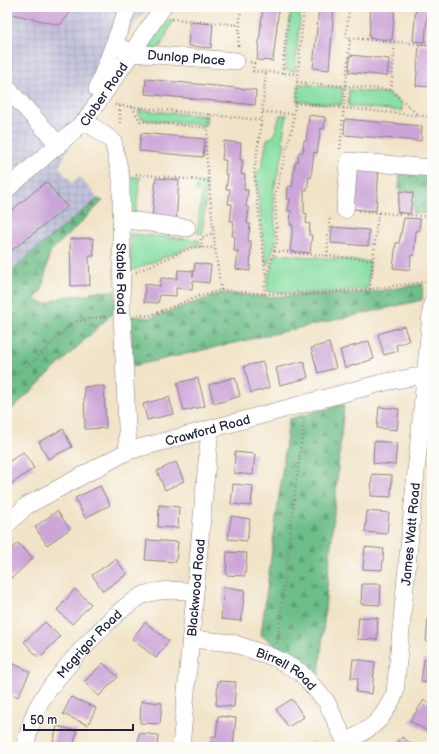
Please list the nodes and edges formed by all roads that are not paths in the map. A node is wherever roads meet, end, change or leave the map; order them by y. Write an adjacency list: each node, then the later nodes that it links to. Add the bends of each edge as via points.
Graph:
1 (128, 7): 3 (street, Clober Road)
2 (159, 12): 4 (street, Clober Road)
3 (115, 44): 4 (street, Dunlop Place); 7 (street, Clober Road)
4 (130, 53): 5 (street, Dunlop Place); 7 (street, Clober Road)
5 (236, 61)
6 (7, 88): 8 (street)
7 (85, 121): 8 (street); 12 (street, Stable Road, via 113,141 120,172)
8 (59, 145): 10 (street)
9 (432, 168): 11 (street, via 349,161)
10 (7, 189)
11 (345, 210)
12 (121, 219): 13 (street); 17 (street, Stable Road)
13 (187, 228)
14 (432, 304): 15 (street, James Watt Road)
15 (425, 375): 16 (street, Crawford Road, via 385,382); 21 (street, James Watt Road, via 395,693 384,715 374,726)
16 (210, 429): 17 (street, Crawford Road); 19 (street, Blackwood Road)
17 (128, 452): 18 (street, Crawford Road, via 26,506)
18 (7, 525)
19 (194, 592): 20 (street, Blackwood Road); 22 (street, Mcgrigor Road, via 166,590 144,595 128,605 95,635 54,682 37,707)
20 (190, 639): 21 (street, Birrell Road, via 233,643 275,658 300,672 326,701); 23 (street, Blackwood Road)
21 (348, 744)
22 (26, 747)
23 (180, 747)

